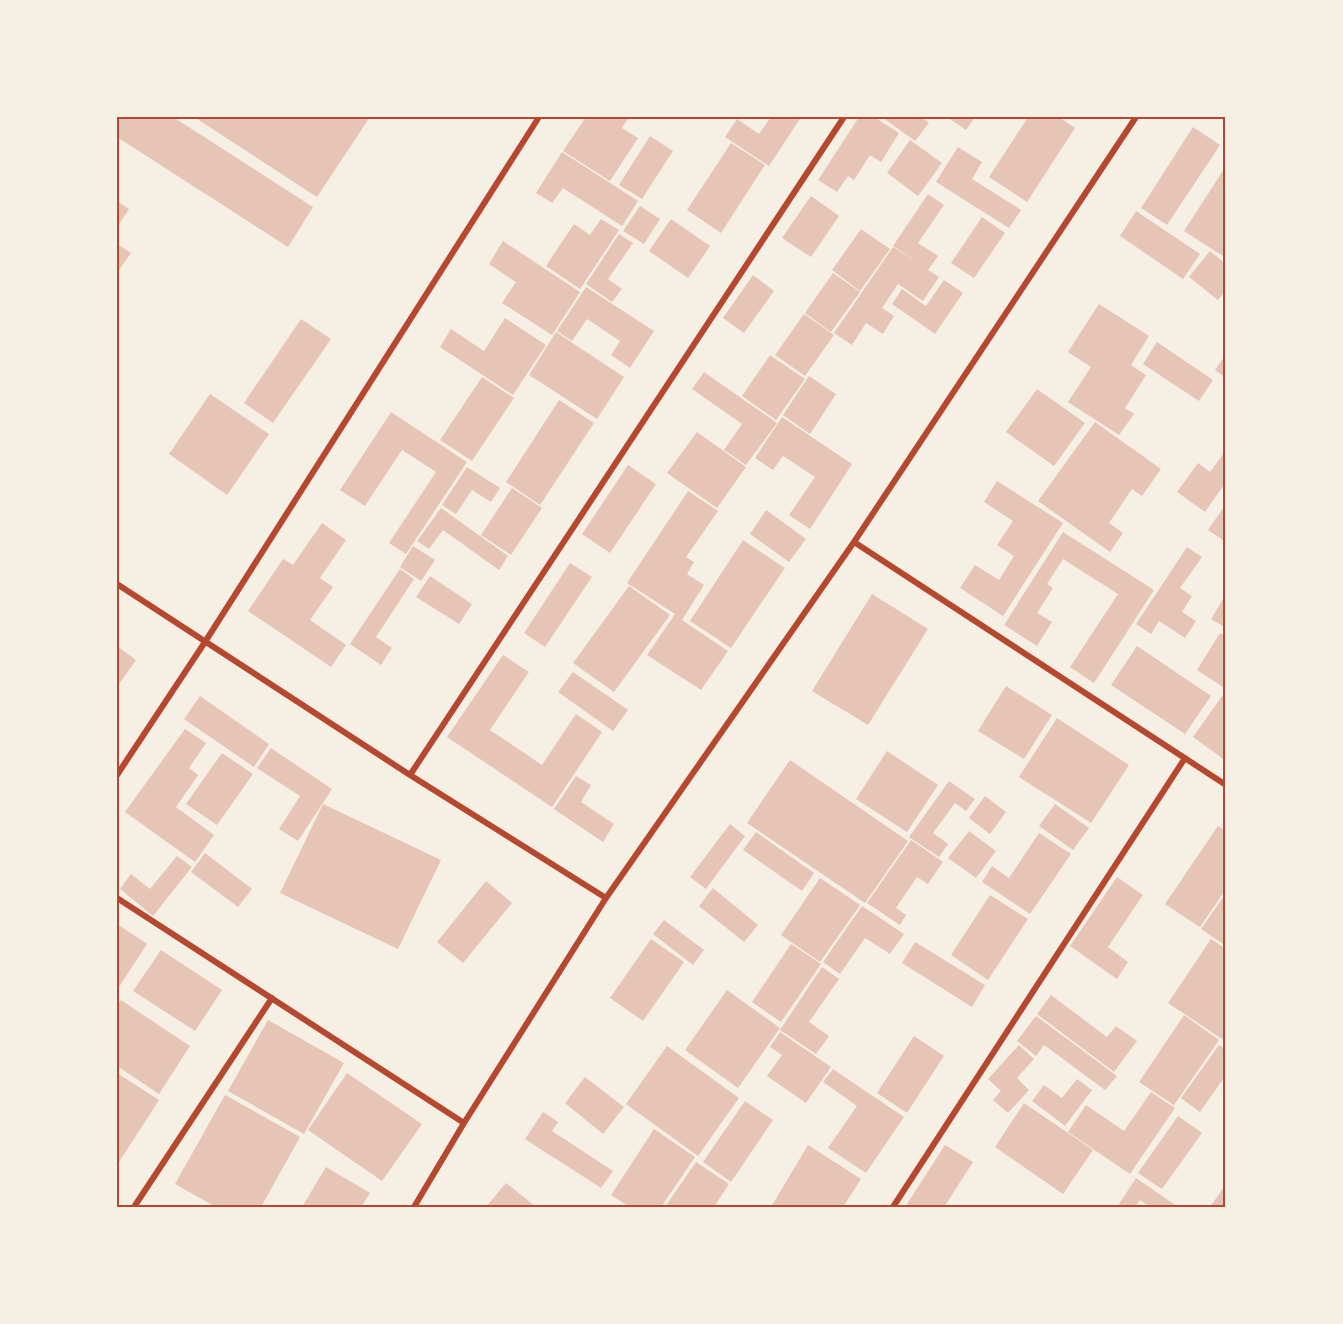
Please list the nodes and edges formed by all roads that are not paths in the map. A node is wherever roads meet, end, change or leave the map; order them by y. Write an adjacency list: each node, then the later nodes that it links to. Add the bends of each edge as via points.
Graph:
1 (538, 117): 6 (street)
2 (844, 117): 9 (street)
3 (1136, 117): 4 (street)
4 (854, 542): 7 (street); 12 (street)
5 (117, 584): 6 (street)
6 (206, 642): 8 (street); 9 (street)
7 (1185, 758): 10 (street); 17 (street)
8 (117, 775)
9 (410, 775): 12 (street)
10 (1226, 785)
11 (117, 898): 13 (street)
12 (606, 898): 14 (street)
13 (272, 998): 14 (street); 15 (street)
14 (464, 1123): 16 (street)
15 (134, 1207)
16 (414, 1207)
17 (893, 1207)

